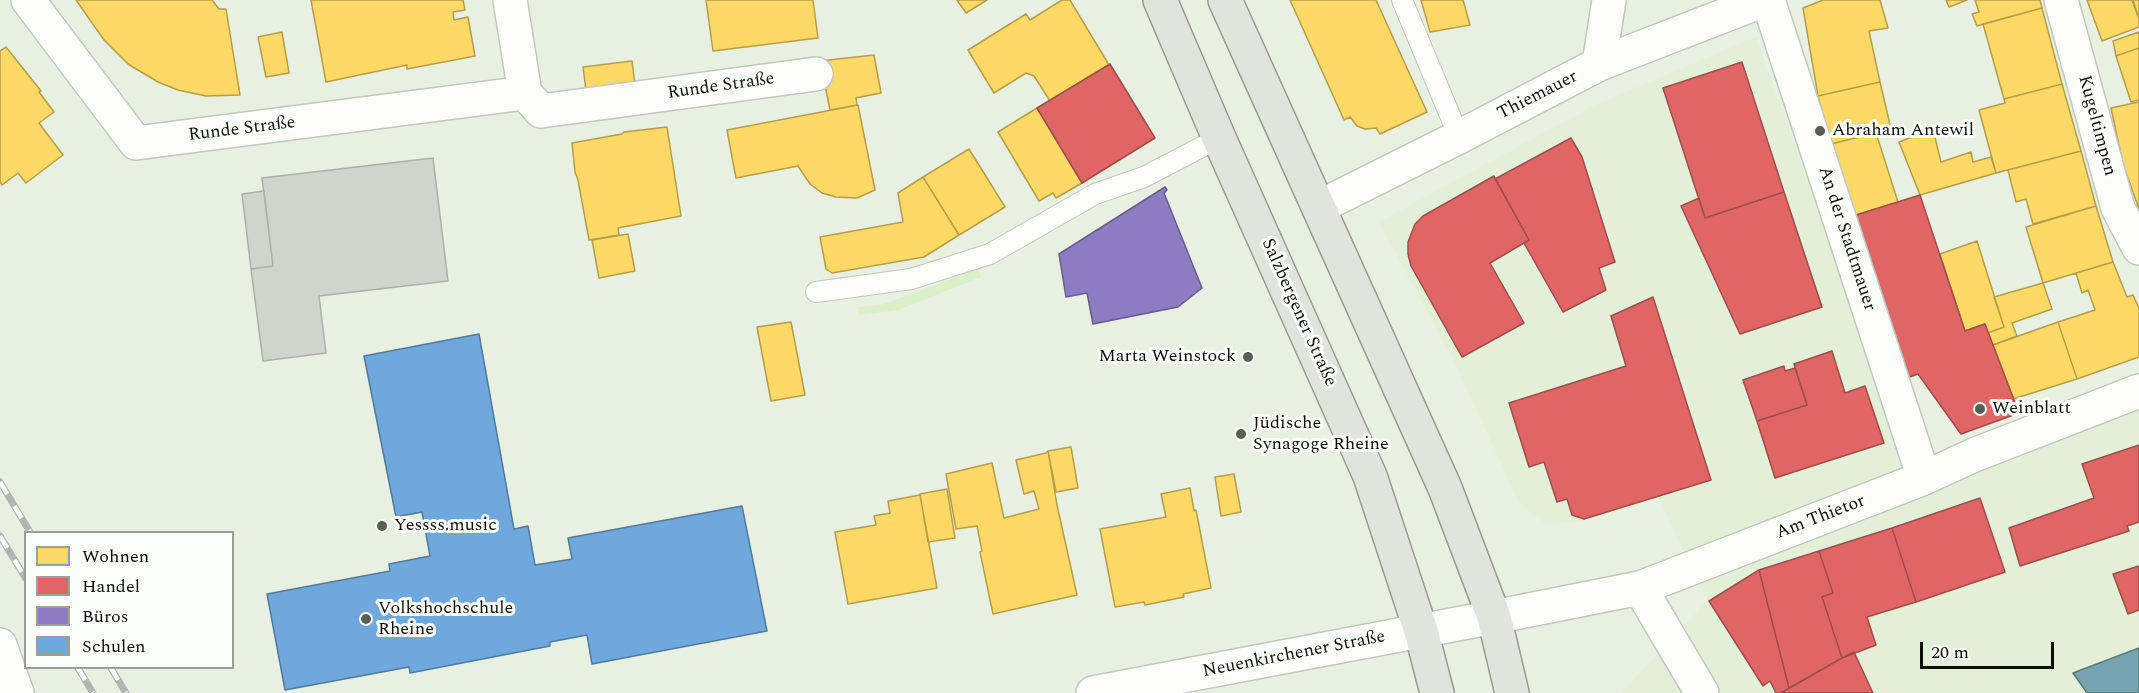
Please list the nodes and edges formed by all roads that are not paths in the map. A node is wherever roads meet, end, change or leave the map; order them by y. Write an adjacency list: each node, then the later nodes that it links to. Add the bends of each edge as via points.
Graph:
1 (28, 0): 11 (street, Runde Straße, via 136,143)
2 (510, 0): 11 (street)
3 (1160, 0): 13 (main road, Salzbergener Straße)
4 (1225, 0): 14 (main road)
5 (1402, 0): 12 (lane)
6 (1609, 0): 9 (street)
7 (1766, 0): 9 (street, Thiemauer); 18 (street, An der Stadtmauer)
8 (2061, 0): 15 (street, Kugeltimpen, via 2118,207)
9 (1599, 64): 12 (street, Thiemauer)
10 (816, 74): 11 (street, Runde Straße, via 541,111)
11 (525, 93)
12 (1459, 137): 14 (street, Thiemauer)
13 (1219, 138): 16 (lane, via 1144,177 1095,194 990,254 911,279); 21 (main road, Salzbergener Straße, via 1370,476)
14 (1319, 207): 20 (main road, via 1445,488)
15 (2139, 248)
16 (816, 292)
17 (2139, 391): 18 (street, Am Thietor)
18 (1924, 478): 19 (street, Am Thietor)
19 (1640, 588): 20 (street, Am Thietor); 27 (street)
20 (1494, 617): 21 (street, Neuenkirchener Straße); 26 (main road)
21 (1421, 631): 24 (street, Neuenkirchener Straße); 25 (main road, Salzbergener Straße)
22 (0, 645): 23 (street)
23 (17, 693)
24 (1093, 693)
25 (1437, 693)
26 (1512, 693)
27 (1702, 693)

